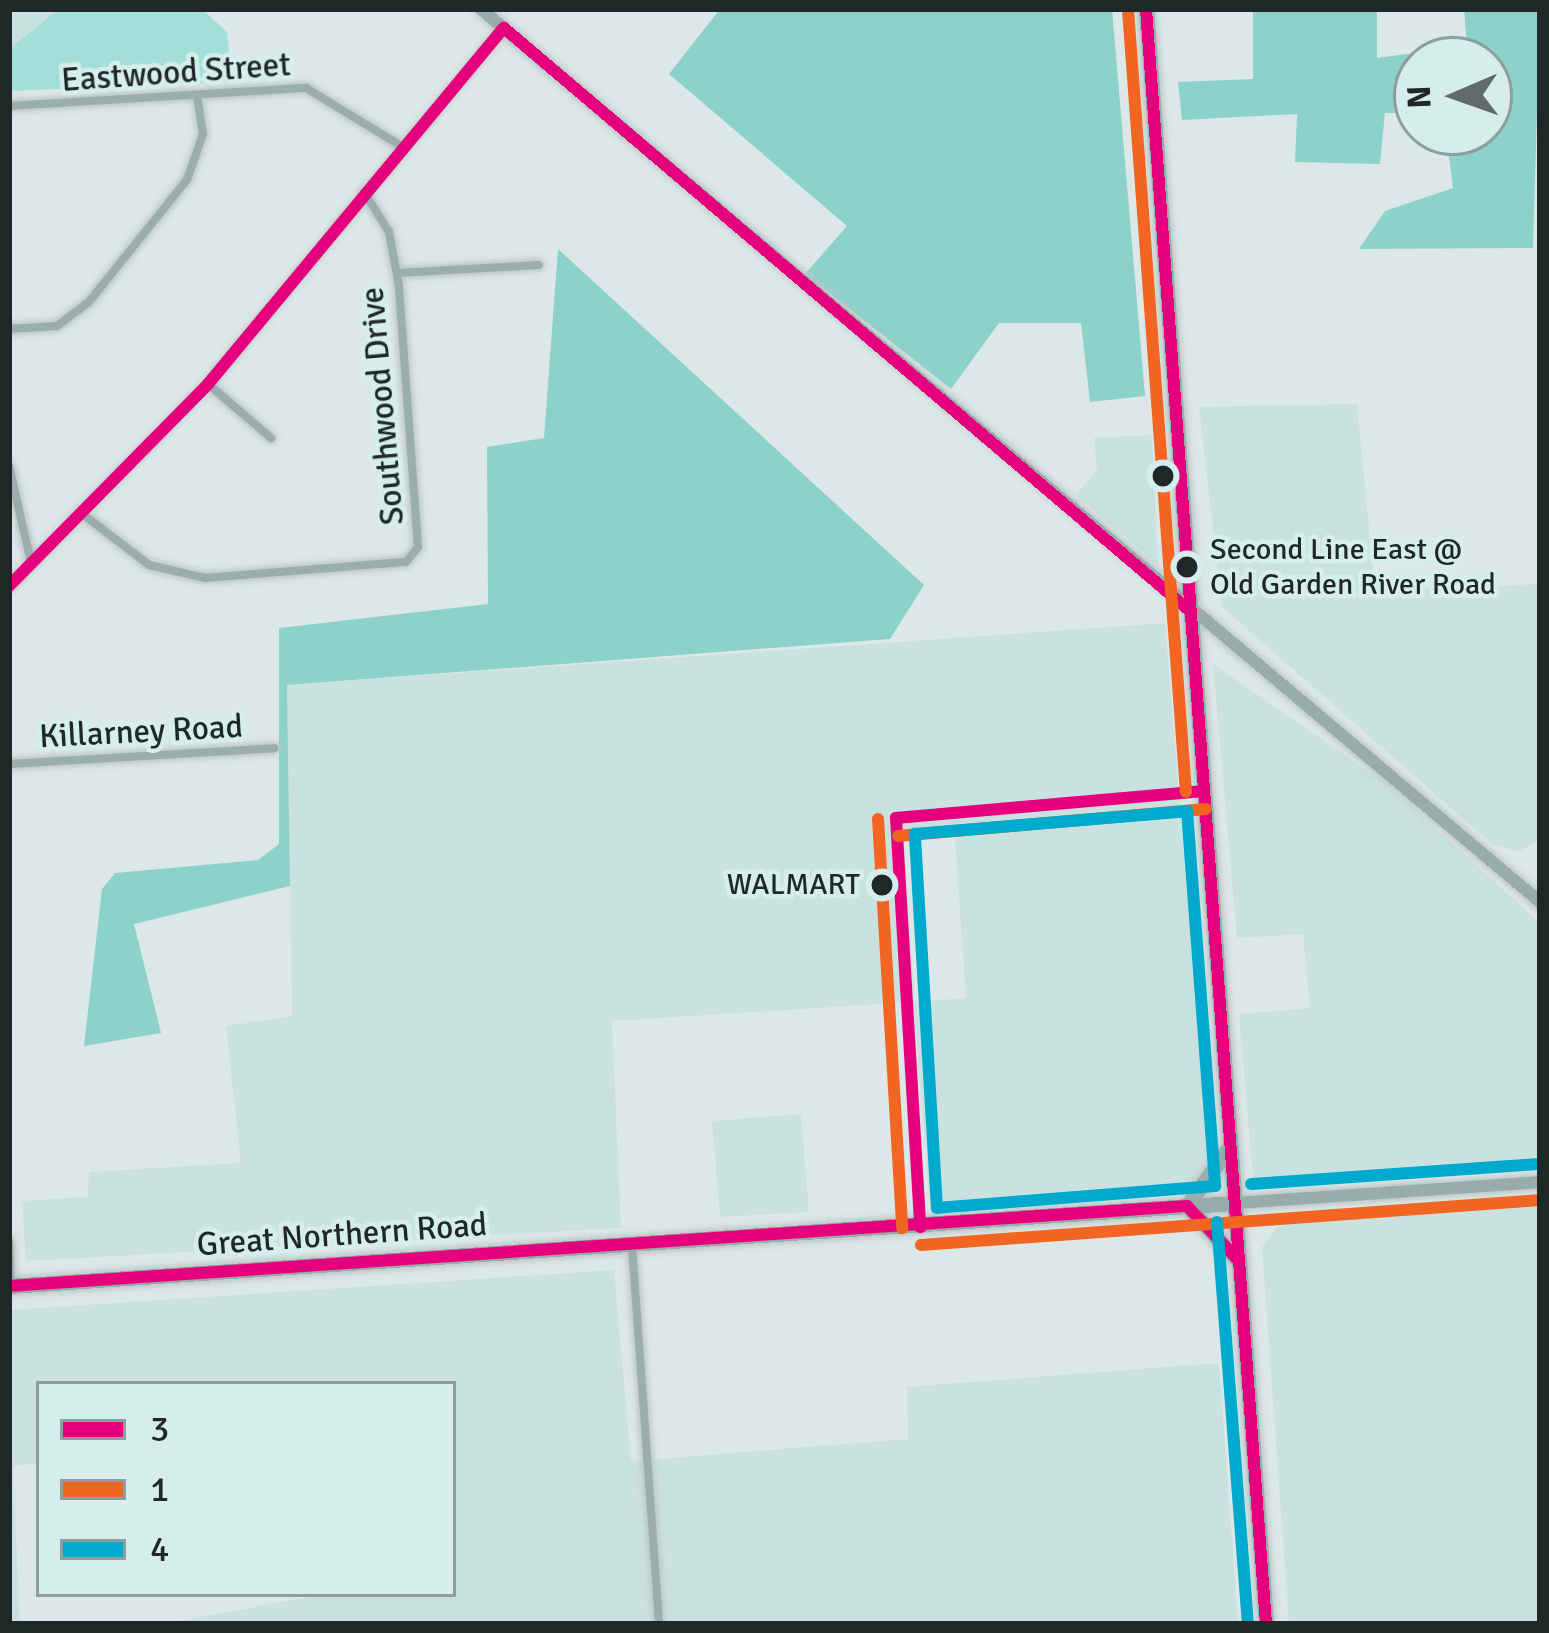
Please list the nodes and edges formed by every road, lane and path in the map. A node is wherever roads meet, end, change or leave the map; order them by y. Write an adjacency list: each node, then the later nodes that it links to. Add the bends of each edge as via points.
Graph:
1 (481, 9): 3 (main road)
2 (1146, 9): 17 (highway)
3 (504, 28): 6 (street); 17 (main road)
4 (197, 95): 5 (street, Eastwood Street); 6 (street, Eastwood Street, via 306,88); 10 (street, via 203,134 188,180 88,303 57,326)
5 (9, 106)
6 (401, 146): 7 (street)
7 (364, 192): 9 (street, Southwood Drive); 11 (street)
8 (539, 265): 9 (street)
9 (397, 273): 14 (street, Southwood Drive, via 418,547 406,562 205,578 126,553)
10 (9, 328)
11 (208, 384): 12 (street); 14 (street)
12 (271, 438)
13 (9, 466): 15 (street)
14 (80, 512): 15 (street)
15 (32, 562): 16 (street)
16 (9, 586)
17 (1190, 611): 20 (main road); 21 (highway)
18 (275, 748): 19 (street, Killarney Road)
19 (9, 764)
20 (1540, 902)
21 (1231, 1145): 23 (highway); 24 (highway)
22 (1540, 1181): 23 (main road, Great Northern Road)
23 (1234, 1203): 24 (highway, Great Northern Road); 27 (highway)
24 (1187, 1206): 26 (highway, Great Northern Road); 27 (highway)
25 (9, 1241): 28 (street)
26 (632, 1246): 28 (highway, Great Northern Road); 29 (street)
27 (1239, 1261): 30 (highway)
28 (10, 1286)
29 (659, 1624)
30 (1266, 1624)

